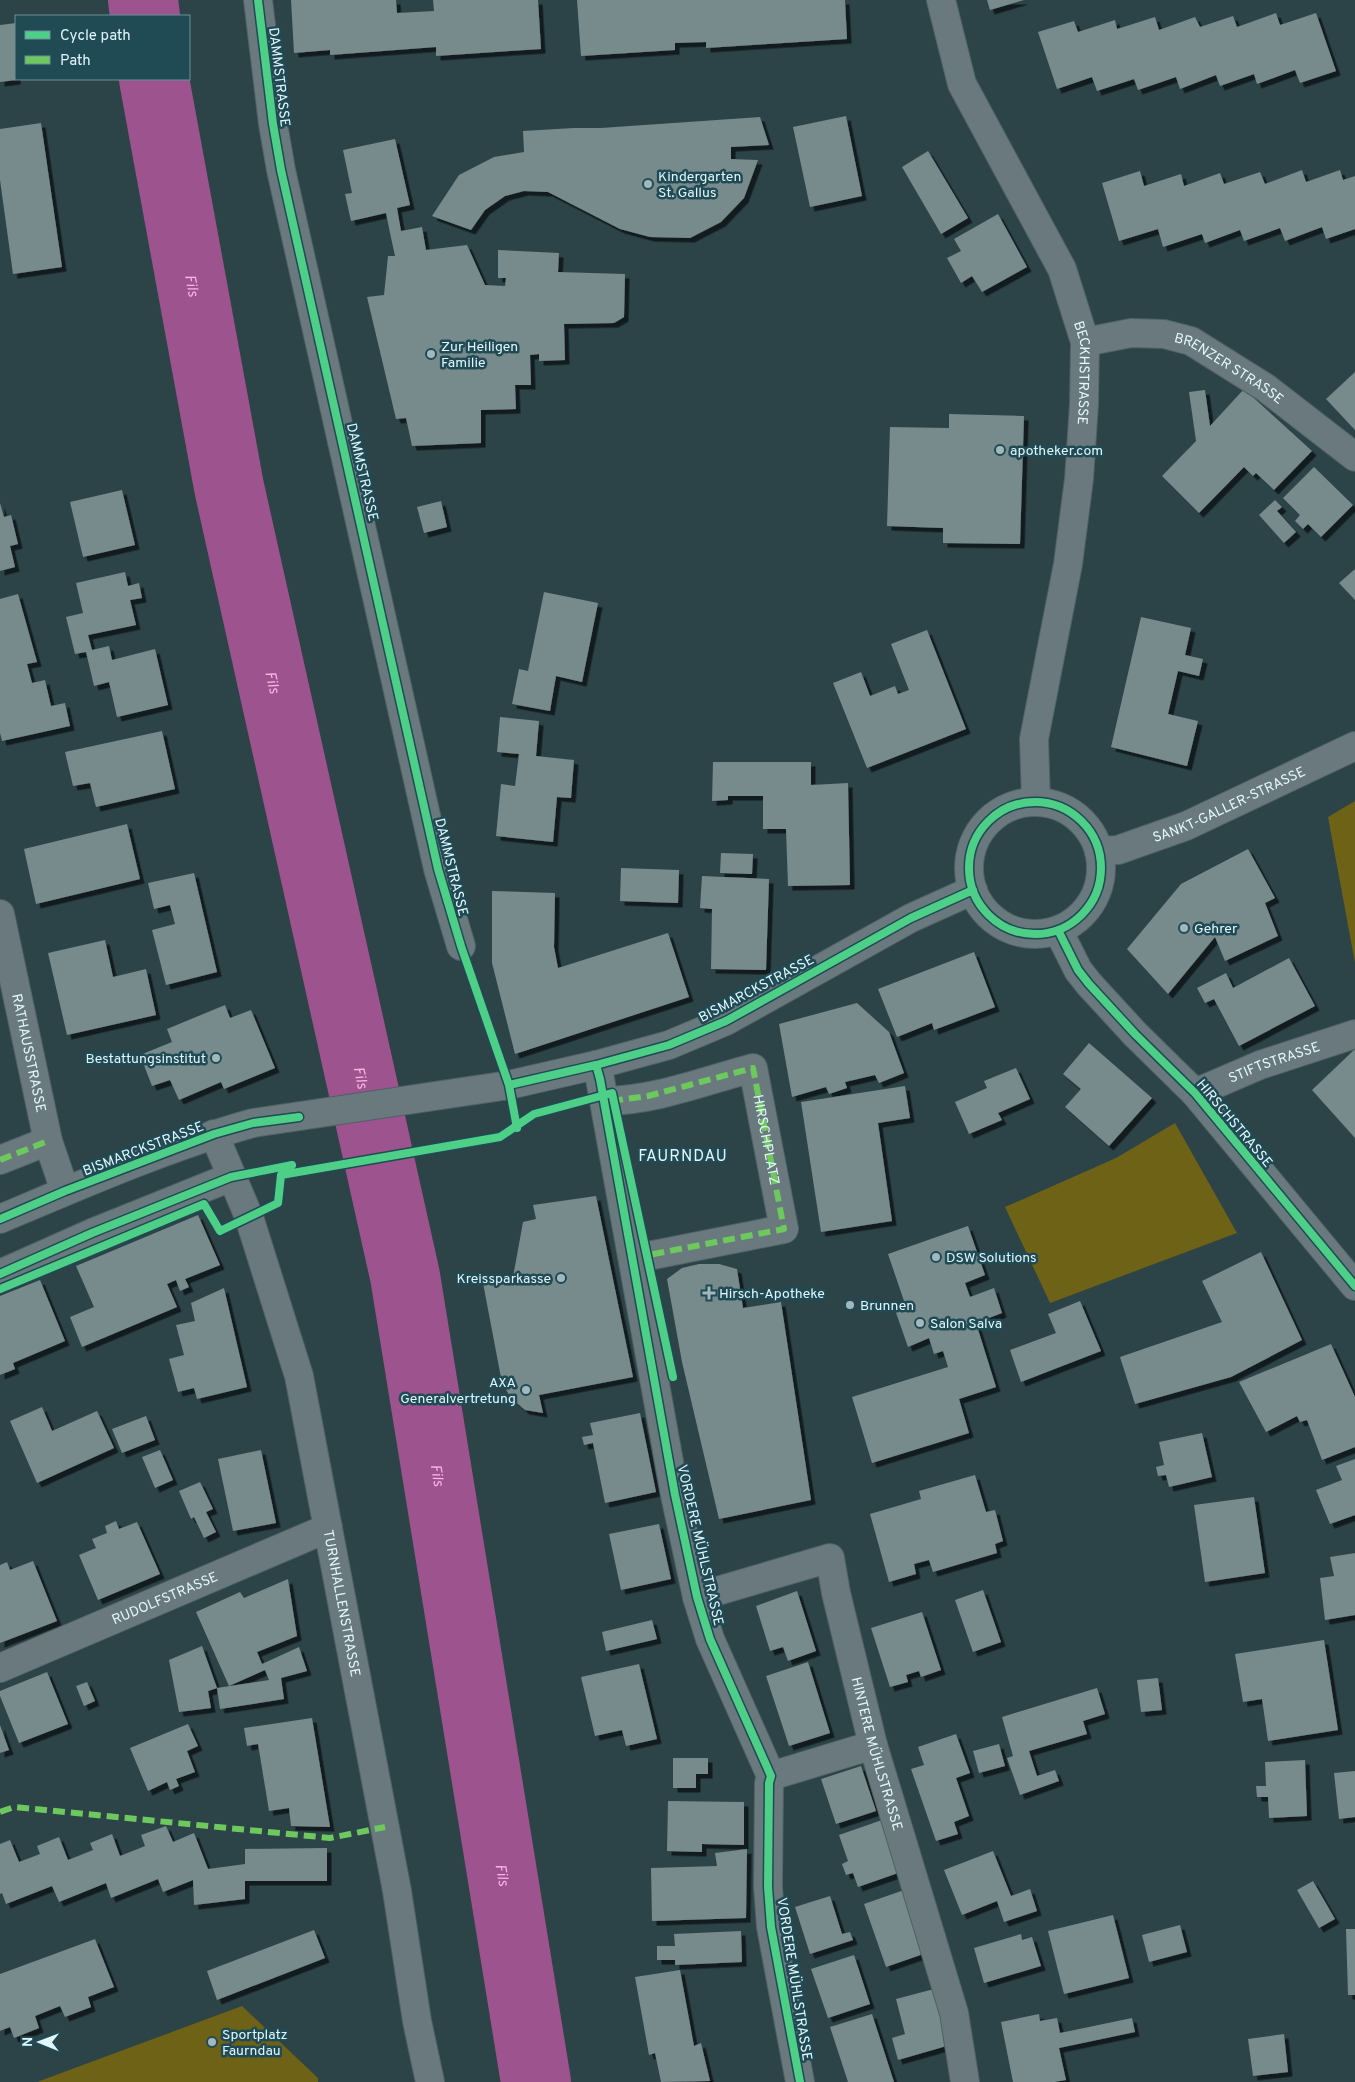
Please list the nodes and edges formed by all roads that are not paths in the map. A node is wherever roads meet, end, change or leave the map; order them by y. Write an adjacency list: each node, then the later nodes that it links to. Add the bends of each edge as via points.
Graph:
1 (258, 0): 11 (street, DAMMSTRASSE, via 281,170 438,869)
2 (941, 0): 3 (street, BECKHSTRASSE, via 962,84 1062,269)
3 (1085, 342): 4 (street, BRENZER STRASSE, via 1131,333 1164,334 1192,341 1266,388); 6 (street, BECKHSTRASSE, via 1079,479 1067,571 1034,739)
4 (1355, 457)
5 (1355, 746): 7 (street, SANKT-GALLER-STRASSE, via 1186,826 1118,850)
6 (1036, 802): 7 (street, via 1057,806 1076,816 1090,832); 8 (street, via 1015,805 997,814 982,829 972,848 969,869)
7 (1099, 852): 10 (street, via 1098,890 1089,907 1075,921)
8 (973, 890): 10 (street, via 983,909 998,923 1017,932 1038,934); 13 (street, BISMARCKSTRASSE, via 911,918 726,1021 669,1044)
9 (0, 914): 17 (street, RATHAUSSTRASSE)
10 (1058, 930): 14 (street, HIRSCHSTRASSE, via 1078,970 1089,984)
11 (461, 946)
12 (1355, 1034): 14 (street, STIFTSTRASSE, via 1260,1065)
13 (596, 1065): 15 (street, VORDERE MÜHLSTRASSE); 16 (street, BISMARCKSTRASSE, via 509,1085 253,1123)
14 (1194, 1093): 24 (street, HIRSCHSTRASSE)
15 (604, 1101): 22 (street, VORDERE MÜHLSTRASSE); 22 (street, HIRSCHPLATZ, via 648,1096 753,1068 784,1229)
16 (214, 1134): 19 (street, TURNHALLENSTRASSE); 20 (street, BISMARCKSTRASSE)
17 (48, 1141): 18 (street); 20 (street, RATHAUSSTRASSE)
18 (0, 1160)
19 (231, 1177): 23 (street); 25 (street, TURNHALLENSTRASSE, via 249,1217 299,1376)
20 (66, 1191): 21 (street, BISMARCKSTRASSE)
21 (0, 1219)
22 (643, 1256): 26 (street, VORDERE MÜHLSTRASSE, via 675,1496)
23 (0, 1274)
24 (1355, 1286)
25 (328, 1528): 27 (street, RUDOLFSTRASSE); 30 (street, TURNHALLENSTRASSE)
26 (698, 1597): 28 (street, HINTERE MÜHLSTRASSE, via 830,1558); 29 (street, VORDERE MÜHLSTRASSE, via 710,1639)
27 (0, 1668)
28 (873, 1745): 29 (street); 32 (street, HINTERE MÜHLSTRASSE, via 954,2013)
29 (771, 1776): 31 (street, VORDERE MÜHLSTRASSE, via 768,1877 771,1927)
30 (430, 2082)
31 (800, 2082)
32 (965, 2082)

